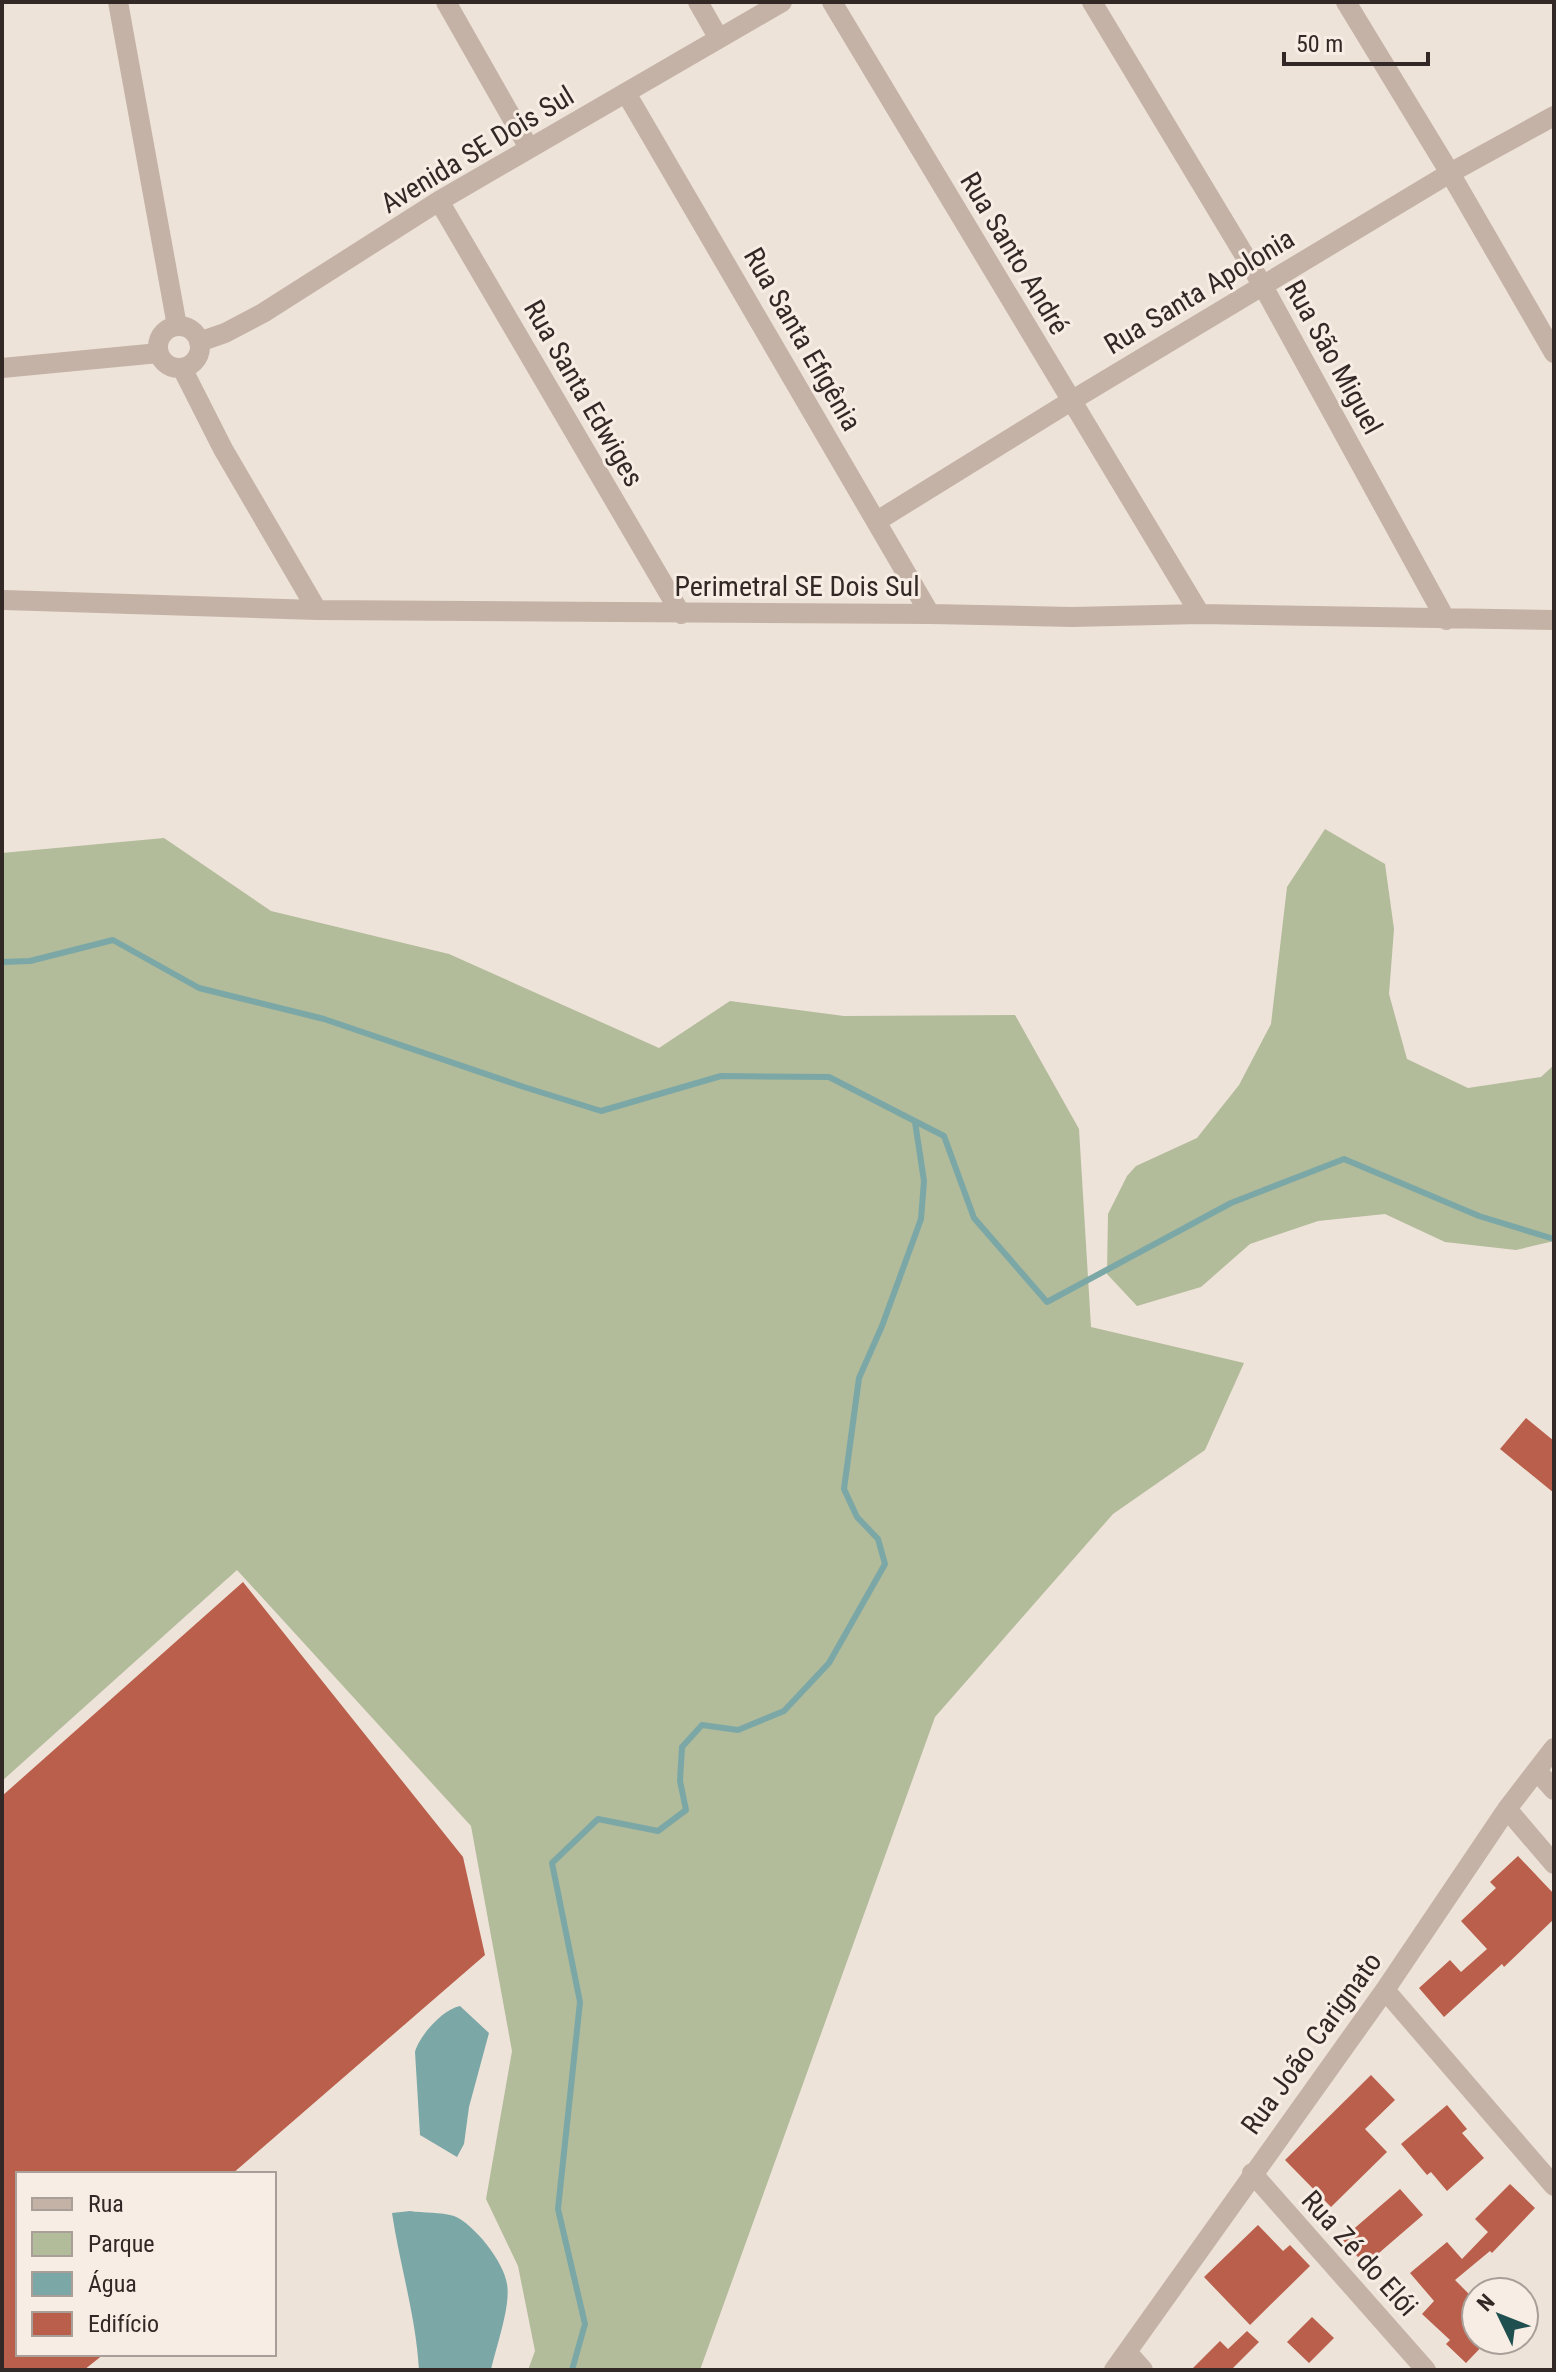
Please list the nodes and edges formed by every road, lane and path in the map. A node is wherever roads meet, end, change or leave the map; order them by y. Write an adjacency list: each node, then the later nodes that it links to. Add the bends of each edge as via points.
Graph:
1 (118, 2): 15 (street)
2 (446, 2): 11 (street)
3 (698, 2): 8 (street)
4 (782, 2): 8 (street, Avenida SE Dois Sul)
5 (832, 2): 21 (street, Rua Santo André)
6 (1092, 2): 14 (street, Rua São Miguel)
7 (1346, 2): 12 (street)
8 (718, 37): 9 (street, Avenida SE Dois Sul)
9 (626, 93): 11 (street, Avenida SE Dois Sul); 22 (street, Rua Santa Efigênia)
10 (1554, 116): 12 (street, Rua Santa Apolonia)
11 (529, 148): 13 (street, Avenida SE Dois Sul)
12 (1450, 173): 14 (street, Rua Santa Apolonia); 18 (street)
13 (439, 201): 16 (street, Avenida SE Dois Sul, via 263,313); 25 (street, Rua Santa Edwiges)
14 (1263, 286): 21 (street, Rua Santa Apolonia); 28 (street, Rua São Miguel)
15 (177, 326): 16 (street, via 191,330); 17 (street, via 164,333)
16 (199, 342): 20 (street, via 198,355)
17 (159, 353): 19 (street); 20 (street, via 168,365)
18 (1554, 353)
19 (2, 368)
20 (182, 368): 24 (street)
21 (1071, 401): 22 (street, Rua Santa Apolonia); 27 (street, Rua Santo André)
22 (877, 521): 26 (street, Rua Santa Efigênia)
23 (4, 600): 24 (street, Perimetral SE Dois Sul)
24 (317, 610): 25 (street, Perimetral SE Dois Sul)
25 (681, 614): 26 (street, Perimetral SE Dois Sul)
26 (930, 614): 27 (street, Perimetral SE Dois Sul)
27 (1200, 614): 28 (street, Perimetral SE Dois Sul)
28 (1446, 620): 29 (street, Perimetral SE Dois Sul)
29 (1554, 620)
30 (1554, 1748): 31 (street, Rua João Carignato)
31 (1538, 1772): 32 (street); 33 (street, Rua João Carignato)
32 (1554, 1790)
33 (1507, 1809): 34 (street); 35 (street, Rua João Carignato)
34 (1554, 1864)
35 (1385, 1990): 36 (street, Rua João Carignato); 37 (street)
36 (1252, 2173): 38 (street, Rua João Carignato); 41 (street, Rua Zé do Elói)
37 (1554, 2186)
38 (1127, 2352): 39 (street, Rua João Carignato); 40 (street)
39 (1114, 2370)
40 (1143, 2370)
41 (1426, 2370)

